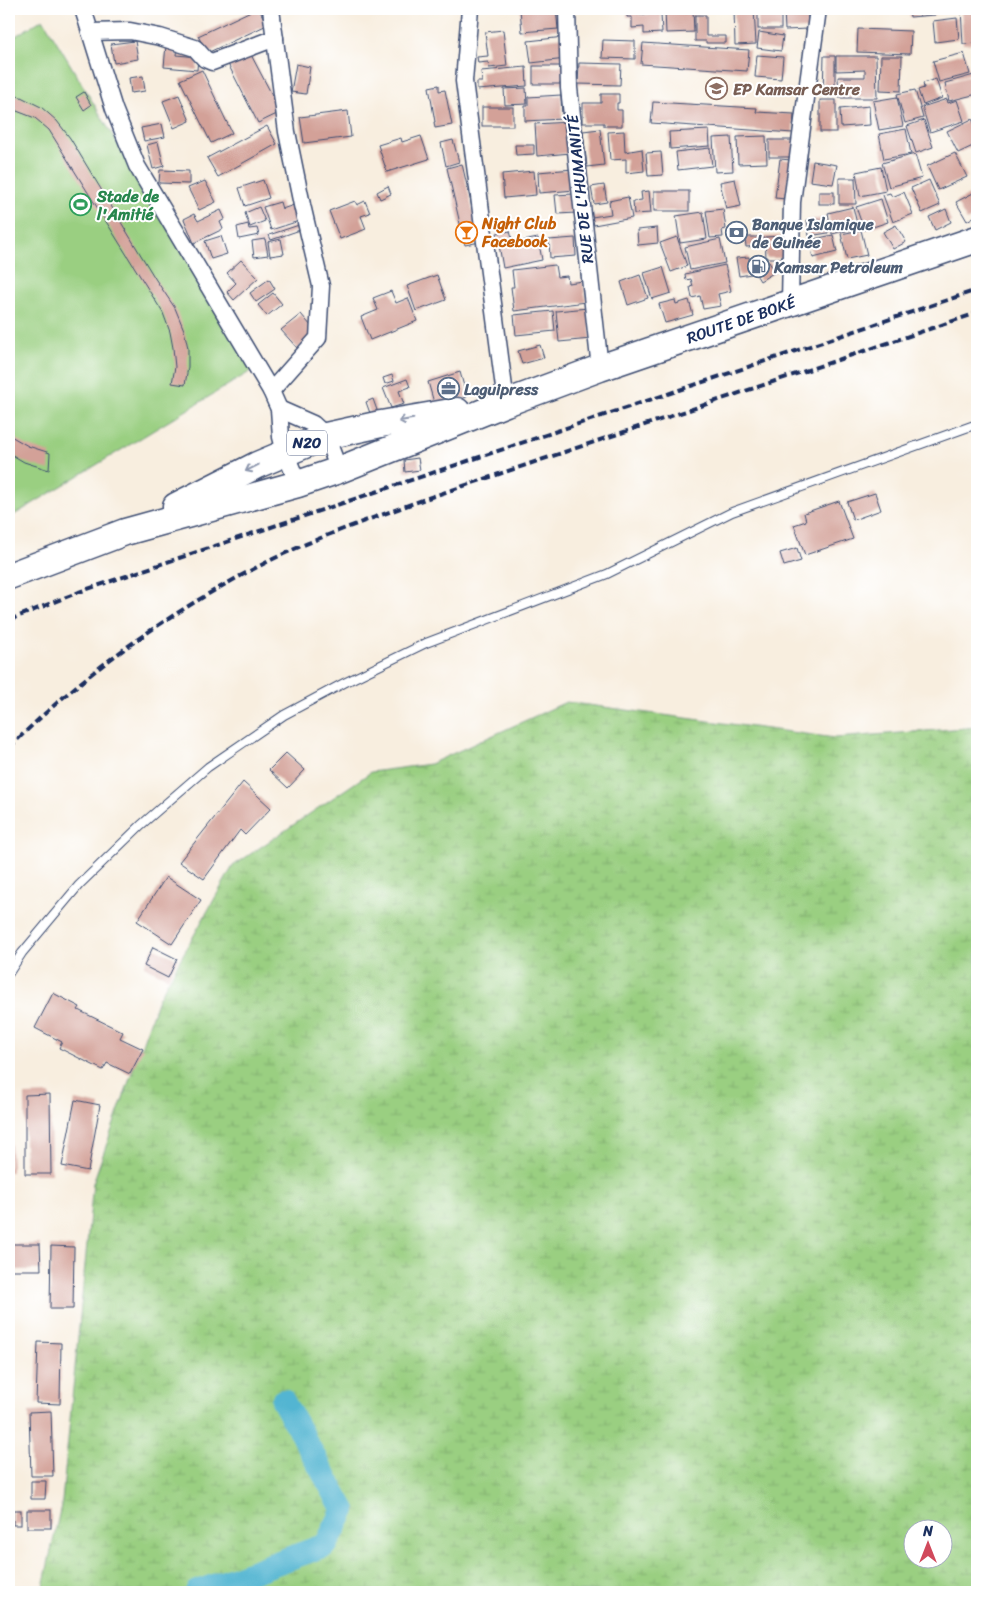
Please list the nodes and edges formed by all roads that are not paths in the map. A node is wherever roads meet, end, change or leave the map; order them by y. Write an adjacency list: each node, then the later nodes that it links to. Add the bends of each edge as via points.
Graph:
1 (83, 9): 6 (street)
2 (271, 9): 7 (street)
3 (470, 9): 12 (street, via 464,81)
4 (567, 9): 10 (street, RUE DE L'HUMANITÉ, via 569,88)
5 (818, 9): 9 (street, via 792,202)
6 (90, 32): 7 (street, via 130,31 160,37 195,48 212,62); 11 (street, via 114,109 137,166)
7 (275, 38): 11 (street, via 287,132 322,286 318,338)
8 (977, 239): 9 (main road, ROUTE DE BOKÉ)
9 (790, 302): 10 (main road, ROUTE DE BOKÉ)
10 (600, 368): 12 (main road, ROUTE DE BOKÉ)
11 (272, 391): 13 (street)
12 (506, 403): 15 (main road, N20, one-way to 15); 17 (main road, N20)
13 (279, 409): 15 (street, via 313,424); 16 (street)
14 (977, 424): 21 (lane, via 732,512 607,574 426,642 284,716 208,767 141,825 79,886)
15 (326, 436): 16 (main road, N20); 17 (street)
16 (285, 452): 18 (street); 19 (main road, N20, one-way to 19)
17 (340, 470): 18 (main road, N20)
18 (298, 484): 19 (main road, N20)
19 (125, 532): 20 (main road, N20)
20 (9, 576)
21 (9, 973)

